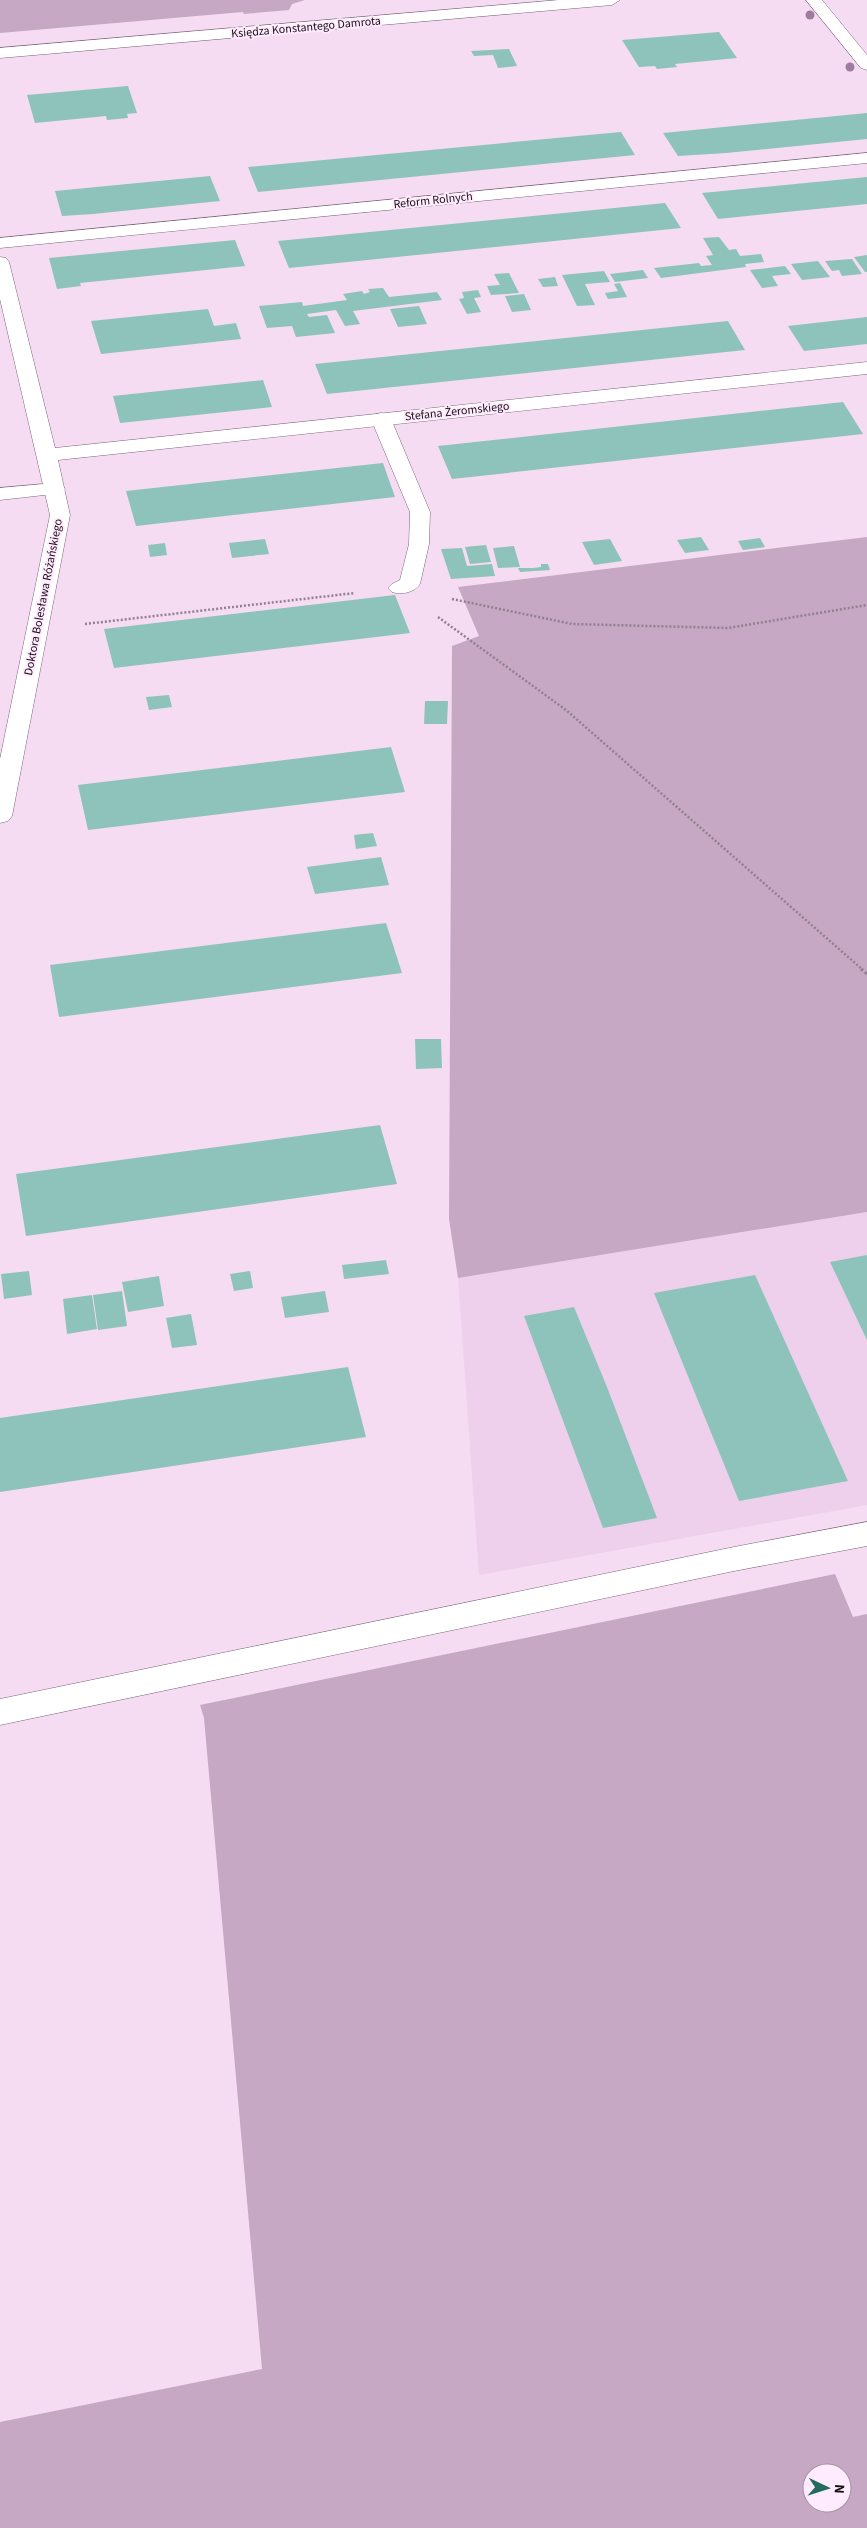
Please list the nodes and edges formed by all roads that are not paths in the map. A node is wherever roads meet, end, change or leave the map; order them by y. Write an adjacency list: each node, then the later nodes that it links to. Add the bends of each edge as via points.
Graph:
1 (612, 0): 3 (street, Księdza Konstantego Damrota)
2 (814, 0): 4 (street)
3 (0, 53)
4 (867, 65)
5 (867, 158): 6 (street, Reform Rolnych)
6 (0, 243)
7 (1, 267): 10 (street, Doktora Bolesława Różańskiego)
8 (867, 368): 9 (street, Stefana Żeromskiego)
9 (381, 420): 10 (street, Stefana Żeromskiego); 13 (street, via 420,512 419,544 410,584)
10 (47, 455): 11 (street, Doktora Bolesława Różańskiego)
11 (55, 489): 12 (street); 14 (street, Doktora Bolesława Różańskiego, via 60,515)
12 (0, 494)
13 (399, 588)
14 (0, 816)
15 (867, 1534): 16 (street)
16 (0, 1712)

